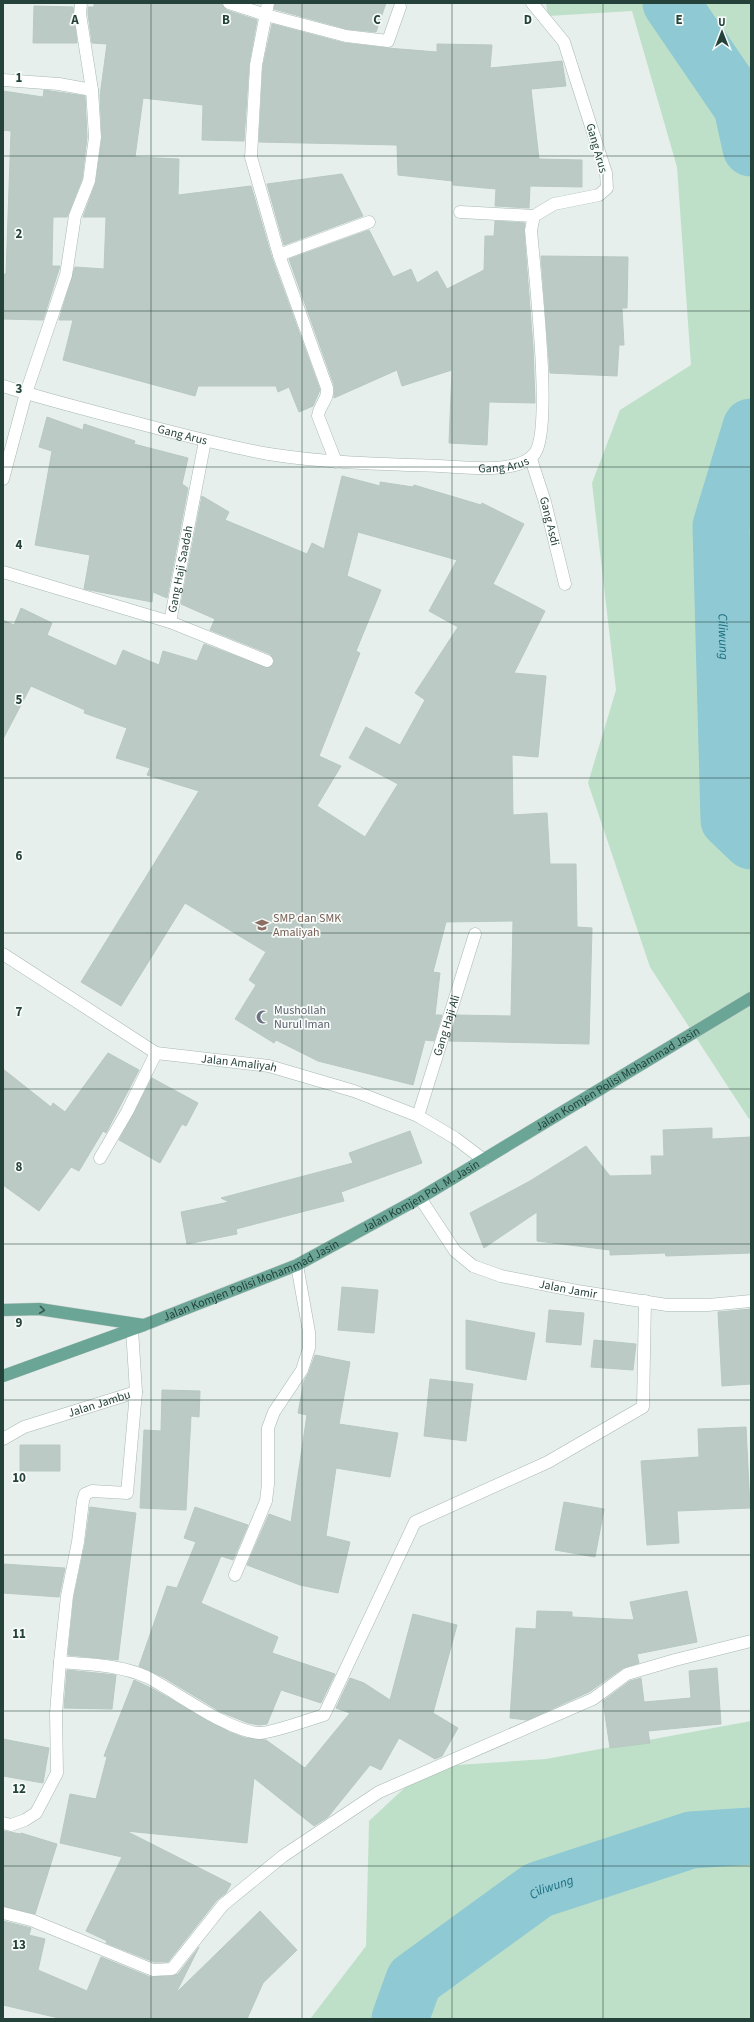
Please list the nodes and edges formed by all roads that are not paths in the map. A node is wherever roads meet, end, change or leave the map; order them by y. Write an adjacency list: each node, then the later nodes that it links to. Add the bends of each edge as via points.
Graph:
1 (81, 3): 7 (street, via 80,14)
2 (229, 3): 5 (street)
3 (532, 3): 9 (street, Gang Arus, via 564,42 606,173 607,188 599,195 554,204)
4 (400, 8): 5 (street, via 388,41 346,36)
5 (267, 9): 11 (street, via 256,65 251,157)
6 (3, 80): 7 (street, via 59,84)
7 (92, 90): 13 (street, via 95,137 89,181 75,216 66,275)
8 (460, 212): 9 (street)
9 (534, 216): 15 (street, Gang Arus, via 531,230 542,383 542,422 537,451)
10 (369, 222): 11 (street)
11 (280, 255): 16 (street, via 327,388 327,398 318,416)
12 (3, 386): 13 (street, Gang Arus)
13 (26, 393): 14 (street, Gang Arus); 17 (street)
14 (205, 441): 16 (street, Gang Arus, via 270,454); 20 (street, Gang Haji Saadah)
15 (531, 459): 16 (street, Gang Arus, via 510,466 479,468); 19 (street, Gang Asdi, via 545,502)
16 (336, 462)
17 (3, 478)
18 (3, 572): 20 (street, Gang Haji Saadah)
19 (565, 584)
20 (170, 622): 21 (street)
21 (267, 660)
22 (475, 934): 26 (street, Gang Haji Ali)
23 (3, 954): 25 (street, Jalan Amaliyah)
24 (751, 998): 28 (main road, Jalan Komjen Polisi Mohammad Jasin)
25 (156, 1053): 26 (street, Jalan Amaliyah, via 270,1066 354,1091); 27 (street, via 127,1112)
26 (418, 1116): 28 (street, Jalan Amaliyah, via 455,1138)
27 (100, 1158)
28 (484, 1160): 29 (main road, Jalan Komjen Pol. M. Jasin)
29 (420, 1198): 30 (main road, Jalan Komjen Pol. M. Jasin); 33 (street, Jalan Jamir, via 455,1251 473,1266 523,1281)
30 (358, 1233): 31 (main road, Jalan Komjen Polisi Mohammad Jasin)
31 (297, 1265): 35 (main road, Jalan Komjen Polisi Mohammad Jasin); 39 (street, via 309,1332 309,1348 302,1370 274,1412 268,1428 266,1501)
32 (751, 1301): 33 (street, Jalan Jamir, via 708,1305)
33 (644, 1302): 41 (street, via 644,1407 548,1462 415,1522 324,1715 260,1733 234,1726 146,1677 123,1670)
34 (3, 1310): 35 (main road, one-way to 35, via 38,1309)
35 (138, 1327): 36 (main road, Jalan Komjen Polisi Mohammad Jasin); 37 (street, Jalan Jambu)
36 (3, 1376)
37 (136, 1392): 38 (street, Jalan Jambu, via 24,1427); 41 (street, via 127,1493 92,1491 85,1494 83,1501 67,1596)
38 (3, 1439)
39 (235, 1575)
40 (751, 1641): 43 (street, via 627,1674 593,1699 379,1792 283,1856 223,1905 172,1969 153,1970 31,1920)
41 (60, 1662): 42 (street, via 56,1713 57,1773 36,1813 11,1825)
42 (3, 1823)
43 (3, 1913)

